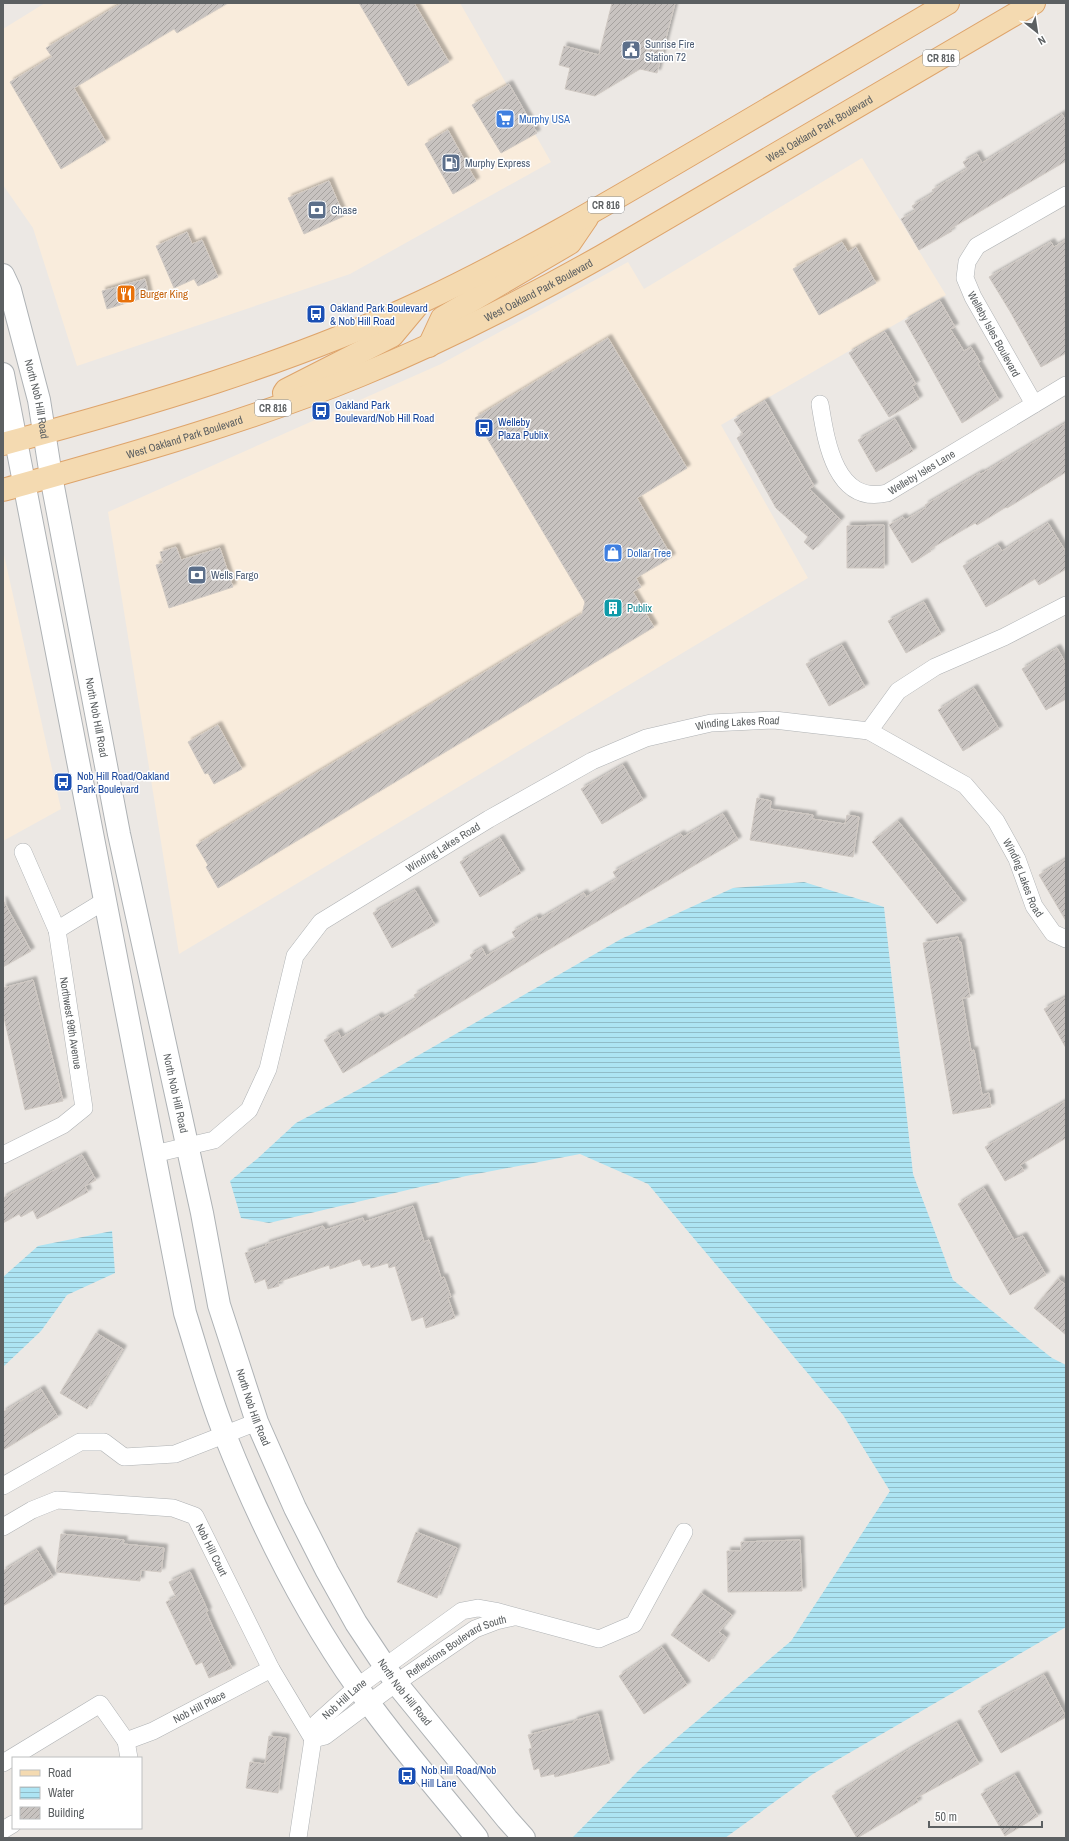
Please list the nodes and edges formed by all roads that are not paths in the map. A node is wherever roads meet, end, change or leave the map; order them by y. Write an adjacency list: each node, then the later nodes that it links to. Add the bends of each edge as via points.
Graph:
1 (948, 3): 4 (main road, CR 816)
2 (1034, 3): 7 (main road, West Oakland Park Boulevard / CR 816, via 546,288)
3 (1066, 195): 11 (street, Welleby Isles Boulevard, via 977,246 967,262 964,278)
4 (590, 214): 6 (main road, CR 816); 7 (main road, via 570,243 442,318)
5 (3, 275): 13 (main road, North Nob Hill Road, via 10,290 24,340 39,400)
6 (421, 302): 12 (main road, via 392,336 286,390); 13 (main road, CR 816, via 246,372)
7 (428, 346): 12 (main road, West Oakland Park Boulevard / CR 816)
8 (3, 374): 14 (main road)
9 (1066, 385): 11 (street, Welleby Isles Lane)
10 (820, 404): 11 (street, Welleby Isles Lane, via 827,446 849,485 860,492 877,495 887,493)
11 (1034, 404)
12 (274, 408): 15 (main road, West Oakland Park Boulevard / CR 816, via 177,440)
13 (44, 433): 14 (main road, CR 816); 15 (main road, North Nob Hill Road)
14 (10, 443): 16 (main road)
15 (51, 476): 16 (main road, West Oakland Park Boulevard / CR 816); 24 (main road, North Nob Hill Road, via 119,834)
16 (25, 484): 17 (main road, West Oakland Park Boulevard / CR 816); 21 (main road)
17 (3, 490)
18 (1066, 605): 19 (street, via 1004,637 929,670 898,691)
19 (869, 731): 23 (street, Winding Lakes Road, via 965,785 996,822 1017,860 1034,906 1054,933); 24 (street, Winding Lakes Road, via 774,720 712,724 646,738 592,761 435,852 321,922 294,956 268,1069 249,1110 214,1140)
20 (23, 852): 22 (street, Northwest 99th Avenue)
21 (106, 900): 22 (street); 26 (main road)
22 (57, 930): 25 (street, Northwest 99th Avenue, via 84,1108 63,1125)
23 (1066, 939)
24 (188, 1148): 26 (street, Winding Lakes Road); 27 (main road, North Nob Hill Road, via 219,1305)
25 (3, 1154)
26 (154, 1154): 28 (main road, via 185,1313)
27 (257, 1422): 28 (street); 36 (main road, North Nob Hill Road, via 327,1572 356,1622)
28 (224, 1434): 29 (street, via 175,1454 124,1457 104,1442 80,1442); 37 (main road, via 257,1510 296,1588)
29 (3, 1486)
30 (3, 1527): 35 (street, Nob Hill Court, via 32,1510 57,1500 173,1508 195,1516)
31 (684, 1532): 32 (street, Reflections Boulevard South, via 634,1624 599,1639)
32 (518, 1616): 33 (street, Reflections Boulevard South, via 478,1608 462,1611); 34 (street, Reflections Boulevard South, via 496,1621)
33 (451, 1619): 34 (street); 36 (street, Reflections Boulevard South)
34 (465, 1636): 36 (street, Reflections Boulevard South, via 424,1664)
35 (271, 1669): 38 (street, Nob Hill Court); 39 (street, Nob Hill Place, via 153,1731)
36 (391, 1674): 37 (street, Nob Hill Lane); 48 (main road, North Nob Hill Road)
37 (363, 1695): 38 (street, Nob Hill Lane, via 325,1736); 47 (main road)
38 (312, 1738): 46 (street)
39 (126, 1741): 40 (street, via 100,1704); 41 (street)
40 (13, 1757)
41 (129, 1757)
42 (12, 1758): 43 (street)
43 (3, 1763)
44 (12, 1825): 45 (street)
45 (3, 1830)
46 (298, 1838)
47 (477, 1838)
48 (524, 1838)

